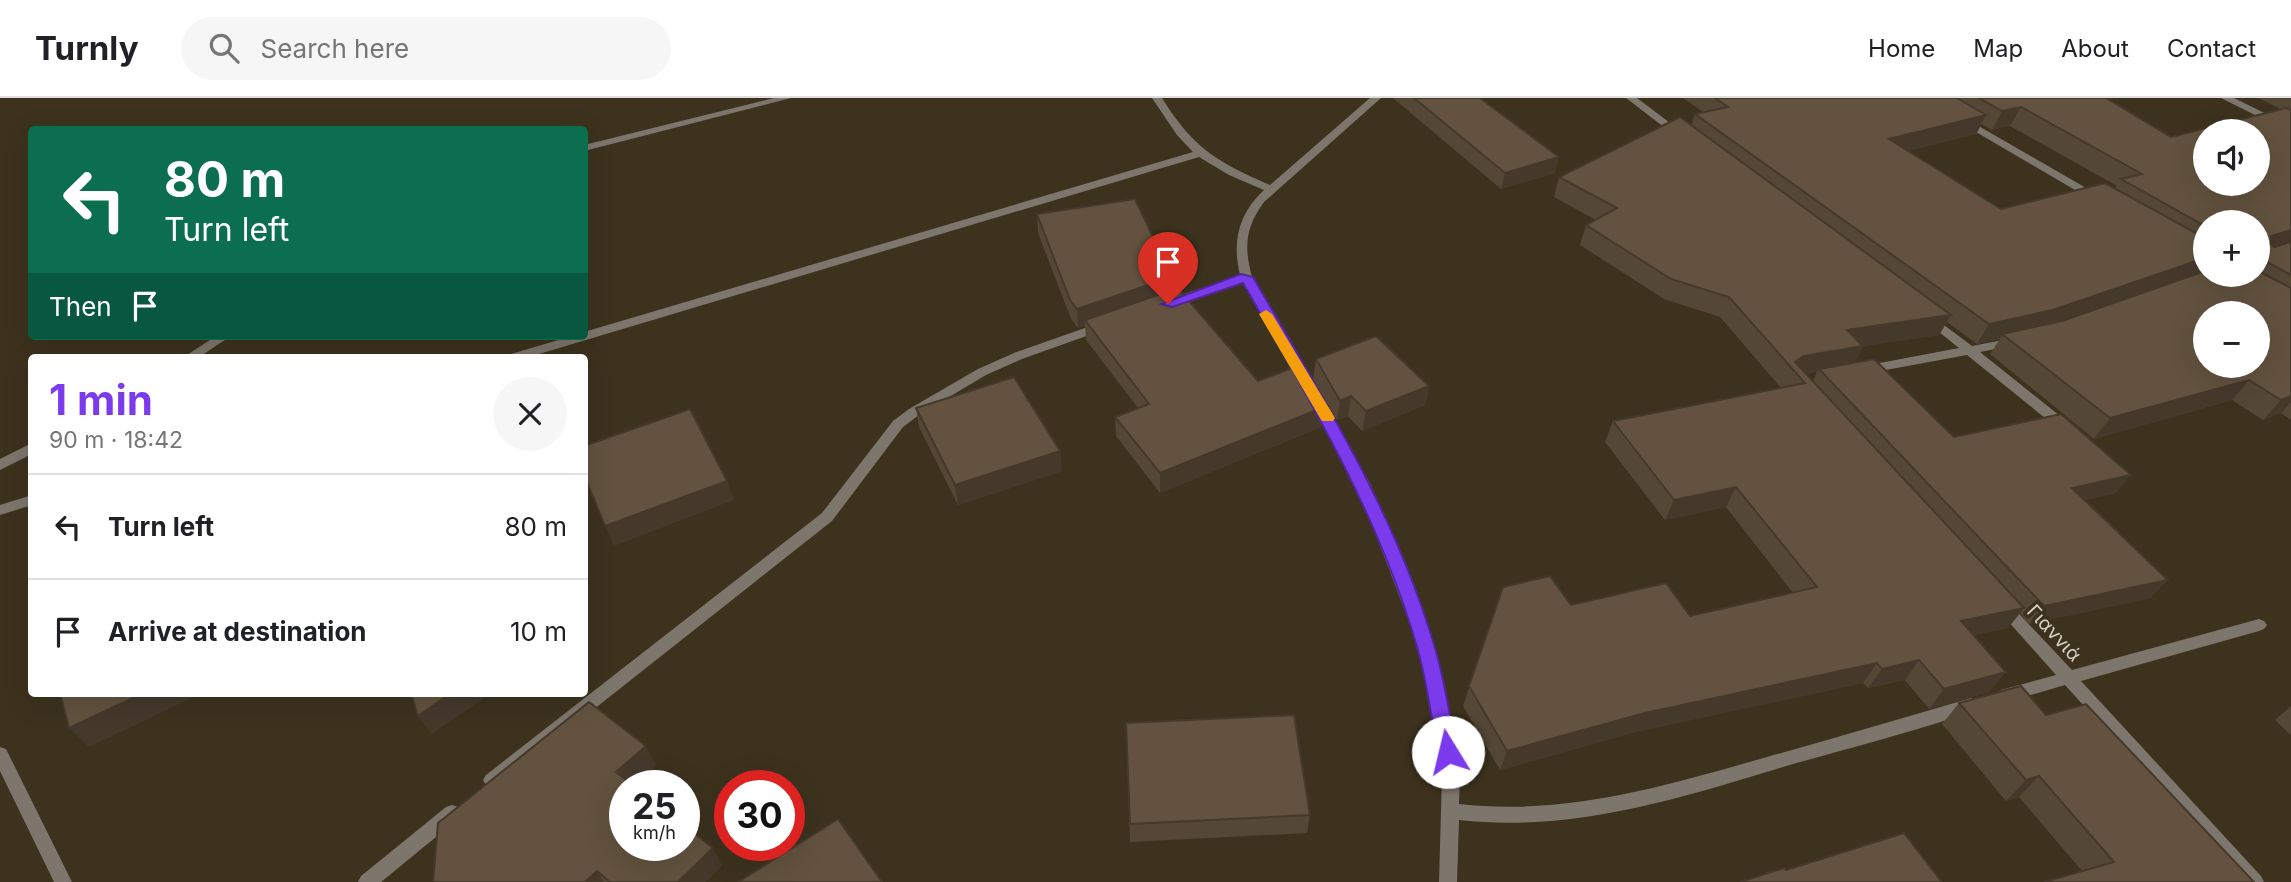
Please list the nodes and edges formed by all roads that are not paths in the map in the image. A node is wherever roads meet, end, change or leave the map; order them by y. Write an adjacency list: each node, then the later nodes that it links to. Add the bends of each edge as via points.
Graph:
1 (786, 98): 8 (street)
2 (1157, 98): 10 (street)
3 (1376, 98): 11 (street)
4 (1631, 98): 9 (street)
5 (2226, 98): 7 (street)
6 (1948, 112): 12 (street)
7 (2291, 130)
8 (588, 147)
9 (1698, 147)
10 (1198, 154): 11 (street); 17 (street)
11 (1270, 189): 13 (street, via 1254,206 1243,229 1241,256)
12 (2112, 208)
13 (1246, 277): 14 (street); 36 (street, via 1349,456 1401,575 1436,685 1451,775)
14 (1155, 308)
15 (1919, 310): 21 (street)
16 (1115, 321): 34 (street, via 1006,361 914,412 898,425 818,524)
17 (588, 335)
18 (2032, 338): 21 (street)
19 (218, 340): 22 (street)
20 (572, 340): 23 (street)
21 (1974, 351): 24 (street); 25 (street)
22 (195, 354)
23 (525, 354)
24 (1845, 374)
25 (2078, 438)
26 (28, 450): 27 (street)
27 (0, 465)
28 (28, 501): 29 (street)
29 (0, 510)
30 (1993, 596): 32 (street, Γιαννιά)
31 (2259, 625): 32 (street)
32 (2069, 677): 36 (street, via 1625,804 1517,818); 40 (street, Γιαννιά)
33 (0, 754): 37 (street)
34 (484, 787)
35 (465, 802): 38 (street)
36 (1450, 811): 39 (street)
37 (63, 882)
38 (367, 882)
39 (1448, 882)
40 (2255, 882)

